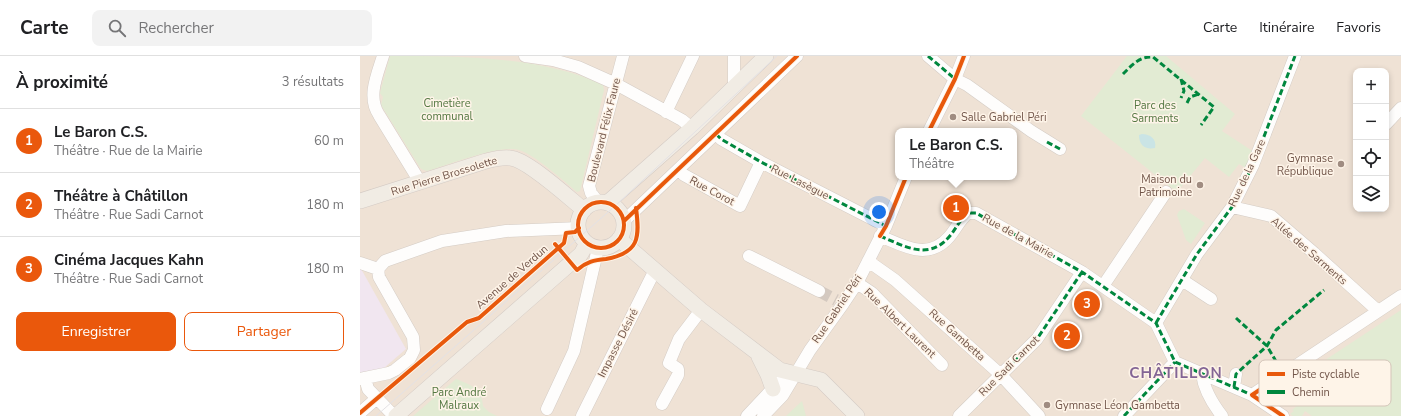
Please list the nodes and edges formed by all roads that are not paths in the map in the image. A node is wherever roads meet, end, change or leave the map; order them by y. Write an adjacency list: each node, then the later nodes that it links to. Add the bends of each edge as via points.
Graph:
1 (383, 56): 24 (street, via 373,92 374,106)
2 (525, 56): 12 (street, via 578,67)
3 (623, 56): 12 (street, Boulevard Félix Faure)
4 (693, 56): 15 (street)
5 (734, 56): 13 (street)
6 (766, 56): 13 (main road)
7 (797, 56): 19 (street)
8 (928, 56): 11 (street)
9 (964, 56): 11 (street)
10 (1295, 56): 28 (street, Rue de la Gare, via 1253,165)
11 (955, 79): 18 (street); 20 (street, via 967,84)
12 (616, 84): 15 (street); 27 (street, Boulevard Félix Faure, via 589,186 591,193)
13 (734, 88): 17 (main road)
14 (1401, 108): 16 (street)
15 (666, 112): 17 (street)
16 (1389, 121)
17 (692, 128): 27 (main road)
18 (930, 128)
19 (716, 134): 21 (street, Rue Lasègue); 30 (street)
20 (1060, 149)
21 (761, 162): 22 (street, Rue Corot, via 740,206); 32 (street, Rue Lasègue)
22 (684, 175)
23 (905, 180): 32 (street, Rue Gabriel Péri)
24 (420, 182): 26 (main road, Rue Pierre Brossolette); 29 (main road, Rue Pierre Brossolette, via 486,161 511,158 521,161)
25 (1166, 192): 43 (street)
26 (360, 201)
27 (603, 202): 29 (main road, via 593,203); 30 (main road, via 615,206)
28 (1232, 207): 41 (street, Rue de la Gare, via 1196,254); 48 (street, Allée des Sarments, via 1271,216)
29 (584, 210): 31 (main road, via 578,222)
30 (624, 221): 33 (main road, via 623,233)
31 (579, 228): 34 (main road, via 581,235); 38 (street, via 506,231 442,241 385,261)
32 (883, 231): 36 (street, Rue Gabriel Péri); 40 (street, Rue de la Mairie, via 913,249 931,249 948,238 968,213 974,212)
33 (619, 239): 34 (main road, via 606,247); 39 (main road)
34 (593, 245): 67 (street, via 574,351); 69 (main road)
35 (749, 256): 44 (street)
36 (868, 261): 42 (street, Rue Gabriel Péri); 57 (street, Rue Gambetta, via 895,280)
37 (360, 263): 38 (street)
38 (378, 269): 58 (street, via 379,277 413,338 414,350 410,358 395,370)
39 (655, 270): 47 (main road); 70 (street, Impasse Désiré)
40 (1082, 272): 43 (street, Rue de la Mairie); 57 (street, Rue Sadi Carnot, via 1037,339)
41 (1182, 280): 46 (street); 49 (street, Rue de la Gare)
42 (857, 283): 53 (street, Rue Albert Laurent, via 872,293); 54 (street, Rue Gabriel Péri, via 840,302)
43 (1103, 286): 49 (street, Rue de la Mairie)
44 (819, 291)
45 (1401, 296): 48 (street)
46 (1211, 299)
47 (701, 310): 50 (main road); 65 (street, via 676,345 669,362 678,369 678,375)
48 (1378, 311): 51 (street)
49 (1156, 323): 52 (street)
50 (756, 352): 54 (main road, via 780,370); 60 (main road)
51 (1306, 360)
52 (1175, 362): 55 (street); 76 (street)
53 (942, 365)
54 (796, 374): 60 (street, via 780,382); 72 (street, Rue Gabriel Péri, via 783,395); 73 (main road, via 820,380)
55 (1202, 374): 59 (street); 77 (street, via 1204,386)
56 (1236, 374): 59 (street)
57 (1001, 375): 74 (street, Rue Sadi Carnot); 75 (street, Rue Gambetta)
58 (362, 379): 63 (street)
59 (1234, 388): 62 (street)
60 (773, 389): 71 (street)
61 (1259, 391): 62 (street)
62 (1252, 395): 64 (street)
63 (377, 398): 68 (street); 69 (street)
64 (1259, 400)
65 (662, 404)
66 (1268, 406): 78 (street)
67 (547, 409)
68 (360, 413)
69 (395, 416)
70 (582, 416)
71 (747, 416)
72 (763, 416)
73 (857, 416)
74 (959, 416)
75 (1039, 416)
76 (1124, 416)
77 (1222, 416)
78 (1283, 416)

